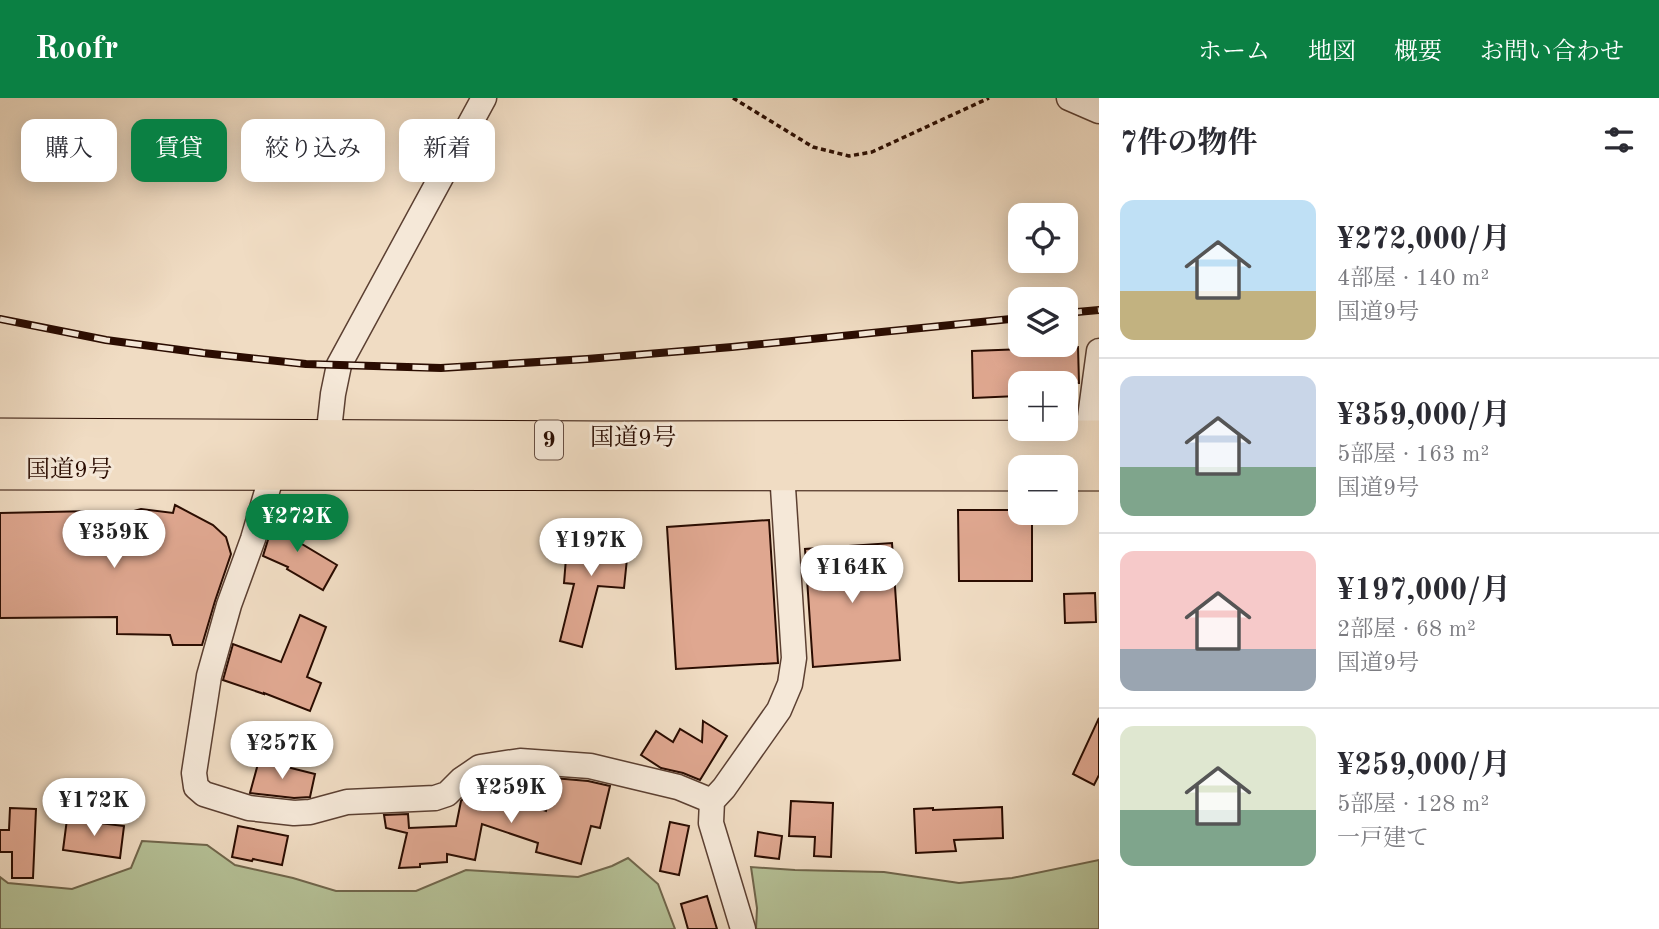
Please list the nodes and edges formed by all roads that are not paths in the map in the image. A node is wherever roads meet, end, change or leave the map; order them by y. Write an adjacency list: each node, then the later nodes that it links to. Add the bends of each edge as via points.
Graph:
1 (484, 98): 6 (street, via 340,365)
2 (1069, 98): 3 (street)
3 (1099, 111)
4 (1099, 351): 7 (street)
5 (0, 437): 6 (highway, 国道9号 / 9)
6 (328, 439): 7 (highway, 国道9号 / 9)
7 (1095, 450): 8 (highway)
8 (1078, 463)
9 (0, 471): 10 (highway, 国道9号 / 9)
10 (273, 471): 11 (highway, 国道9号 / 9); 13 (street, via 209,676 194,773 196,787 204,794 249,808 310,813 347,803 435,798 447,794 480,767 520,761 590,766 678,787)
11 (782, 472): 12 (highway, 国道9号 / 9); 13 (street, via 794,658 790,684 779,710)
12 (1008, 472)
13 (712, 801): 14 (street, via 711,823)
14 (743, 929)

